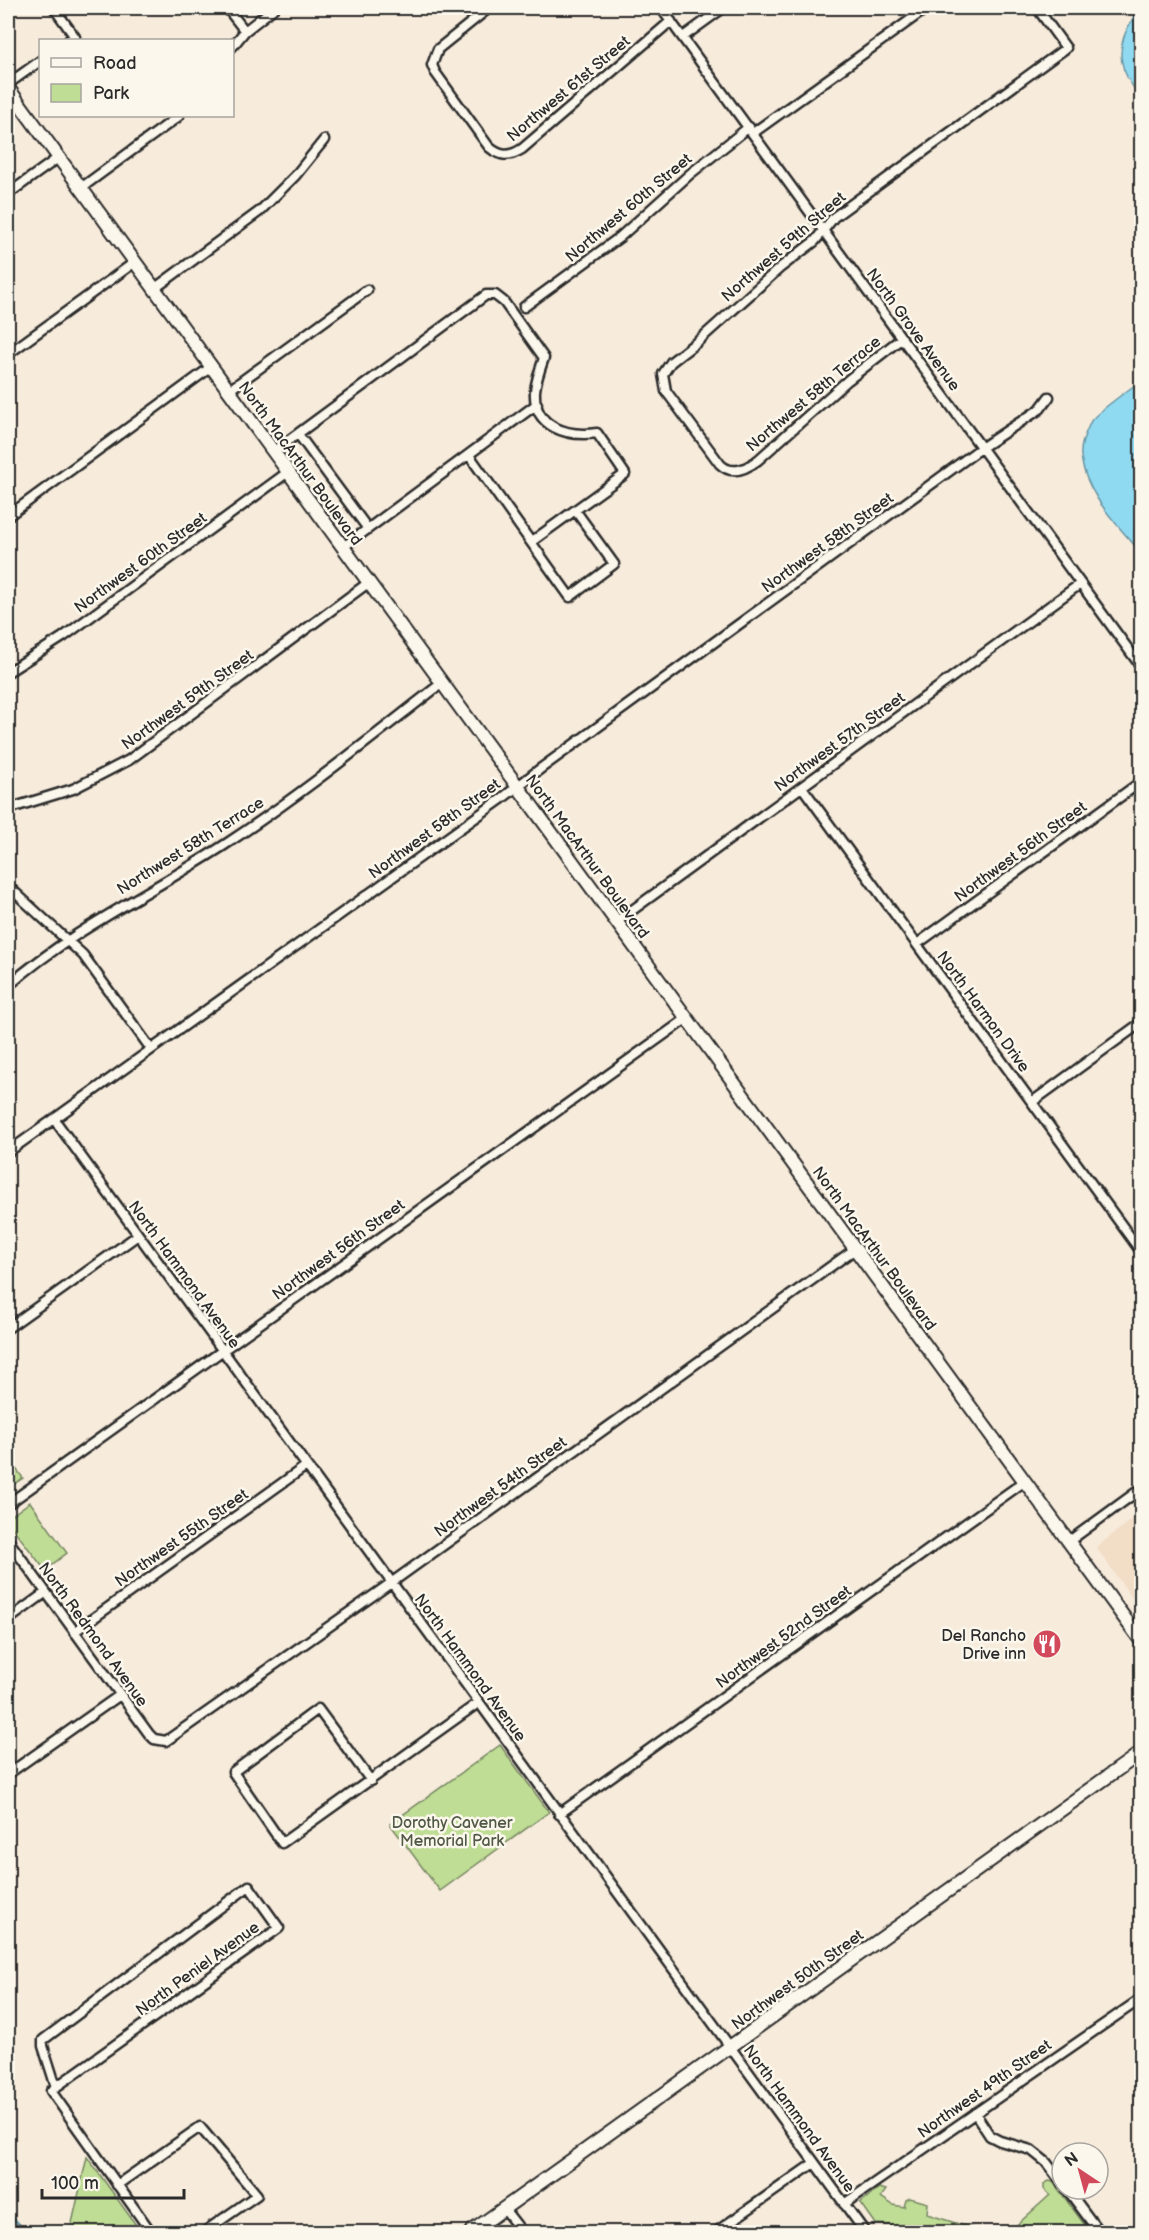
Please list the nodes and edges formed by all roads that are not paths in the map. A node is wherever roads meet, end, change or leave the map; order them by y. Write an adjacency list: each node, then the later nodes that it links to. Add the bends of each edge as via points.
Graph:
1 (54, 8): 12 (street, via 75,37)
2 (227, 8): 10 (street)
3 (274, 8): 10 (street)
4 (489, 8): 9 (street, Northwest 61st Street, via 438,49 432,65 489,147 506,156 514,154)
5 (661, 8): 9 (street, North Grove Avenue)
6 (723, 8): 11 (street)
7 (927, 8): 17 (street, Northwest 60th Street)
8 (1037, 8): 22 (street, Northwest 59th Street, via 1066,48 834,217)
9 (671, 21): 11 (street, North Grove Avenue)
10 (244, 31): 13 (street)
11 (683, 37): 17 (street, North Grove Avenue)
12 (71, 39)
13 (234, 44)
14 (39, 61): 15 (street)
15 (8, 86): 19 (main road, North MacArthur Boulevard)
16 (178, 117): 20 (street)
17 (751, 130): 22 (street, North Grove Avenue); 26 (street, Northwest 60th Street, via 690,174 620,237)
18 (324, 140): 24 (street, via 260,211)
19 (58, 158): 20 (main road, North MacArthur Boulevard); 21 (street)
20 (81, 188): 23 (main road, North MacArthur Boulevard)
21 (8, 194)
22 (823, 230): 27 (street, North Grove Avenue); 33 (street, Northwest 59th Street, via 816,241 666,367 666,391)
23 (135, 262): 24 (main road, North MacArthur Boulevard); 28 (street)
24 (154, 289): 29 (main road, North MacArthur Boulevard)
25 (367, 290): 30 (street)
26 (524, 307)
27 (902, 338): 33 (street, Northwest 58th Terrace, via 743,469 725,469); 35 (street, North Grove Avenue)
28 (8, 354)
29 (211, 367): 30 (main road, North MacArthur Boulevard); 40 (street)
30 (228, 391): 36 (main road, North MacArthur Boulevard)
31 (1049, 397): 35 (street, Northwest 58th Street, via 1040,409)
32 (537, 404): 34 (street, via 535,392 544,358 504,302 495,295 486,295); 37 (street); 39 (street, via 550,425 559,430 571,434 597,433 625,474)
33 (692, 426)
34 (298, 434): 36 (street); 41 (street)
35 (981, 448): 45 (street, North Grove Avenue); 50 (street, Northwest 58th Street)
36 (273, 452): 38 (main road, North MacArthur Boulevard)
37 (469, 455): 41 (street); 42 (street)
38 (288, 472): 43 (main road, North MacArthur Boulevard); 47 (street, Northwest 60th Street, via 63,637)
39 (575, 510): 42 (street); 42 (street, via 614,564 570,597)
40 (8, 516)
41 (368, 529): 43 (street)
42 (531, 542)
43 (342, 548): 44 (main road, North MacArthur Boulevard)
44 (368, 583): 48 (main road, North MacArthur Boulevard); 52 (street, Northwest 59th Street, via 129,760 73,789)
45 (1080, 584): 46 (street, North Grove Avenue); 51 (street, Northwest 57th Street)
46 (1142, 668)
47 (8, 672)
48 (442, 683): 50 (main road, North MacArthur Boulevard); 55 (street, Northwest 58th Terrace, via 262,820)
49 (1142, 782): 56 (street, Northwest 56th Street)
50 (517, 787): 54 (main road, North MacArthur Boulevard); 60 (street, Northwest 58th Street)
51 (802, 787): 54 (street, Northwest 57th Street); 56 (street, North Harmon Drive)
52 (8, 809)
53 (8, 886): 55 (street)
54 (616, 922): 58 (main road, North MacArthur Boulevard)
55 (68, 940): 57 (street, Northwest 58th Terrace); 60 (street)
56 (917, 944): 61 (street, North Harmon Drive)
57 (8, 986)
58 (687, 1019): 65 (main road, North MacArthur Boulevard); 68 (street, Northwest 56th Street)
59 (1142, 1022): 61 (street)
60 (151, 1049): 62 (street, Northwest 58th Street)
61 (1032, 1102): 66 (street, North Harmon Drive)
62 (54, 1119): 63 (street, Northwest 58th Street); 64 (street, North Hammond Avenue)
63 (8, 1152)
64 (138, 1235): 67 (street); 68 (street, North Hammond Avenue)
65 (855, 1250): 70 (main road, North MacArthur Boulevard); 75 (street, Northwest 54th Street)
66 (1142, 1253)
67 (8, 1328)
68 (222, 1351): 69 (street, North Hammond Avenue); 72 (street, Northwest 56th Street)
69 (306, 1466): 75 (street, North Hammond Avenue); 78 (street, Northwest 55th Street)
70 (1025, 1481): 74 (main road, North MacArthur Boulevard); 86 (street, Northwest 52nd Street)
71 (1142, 1488): 74 (street)
72 (8, 1504)
73 (8, 1540): 76 (street, North Redmond Avenue)
74 (1068, 1542): 79 (main road, North MacArthur Boulevard)
75 (391, 1583): 81 (street, North Hammond Avenue); 82 (street, Northwest 54th Street, via 173,1738)
76 (45, 1593): 77 (street); 78 (street, North Redmond Avenue)
77 (8, 1620)
78 (74, 1632): 80 (street, North Redmond Avenue)
79 (1142, 1642)
80 (120, 1695): 82 (street, North Redmond Avenue); 84 (street)
81 (478, 1703): 85 (street); 86 (street, North Hammond Avenue)
82 (160, 1741)
83 (1142, 1752): 88 (main road, Northwest 50th Street)
84 (8, 1774)
85 (371, 1781): 85 (street, via 318,1709 233,1772 282,1843)
86 (559, 1814): 88 (street, North Hammond Avenue)
87 (1142, 1998): 90 (street, Northwest 49th Street)
88 (730, 2047): 91 (street, North Hammond Avenue); 96 (main road, Northwest 50th Street)
89 (56, 2087): 89 (street, North Peniel Avenue, via 279,1928 249,1886 43,2040); 93 (street, via 51,2091)
90 (975, 2113): 92 (street, via 990,2136 1031,2150); 95 (street, Northwest 49th Street)
91 (814, 2163): 95 (street, North Hammond Avenue); 101 (street)
92 (1050, 2167)
93 (117, 2185): 97 (street); 98 (street, via 200,2127 257,2194)
94 (1076, 2201): 103 (street)
95 (844, 2204): 102 (street, North Hammond Avenue)
96 (504, 2209): 99 (main road, Northwest 50th Street); 100 (street)
97 (151, 2232)
98 (204, 2232)
99 (471, 2232)
100 (522, 2232)
101 (716, 2232)
102 (865, 2232)
103 (1099, 2232)

